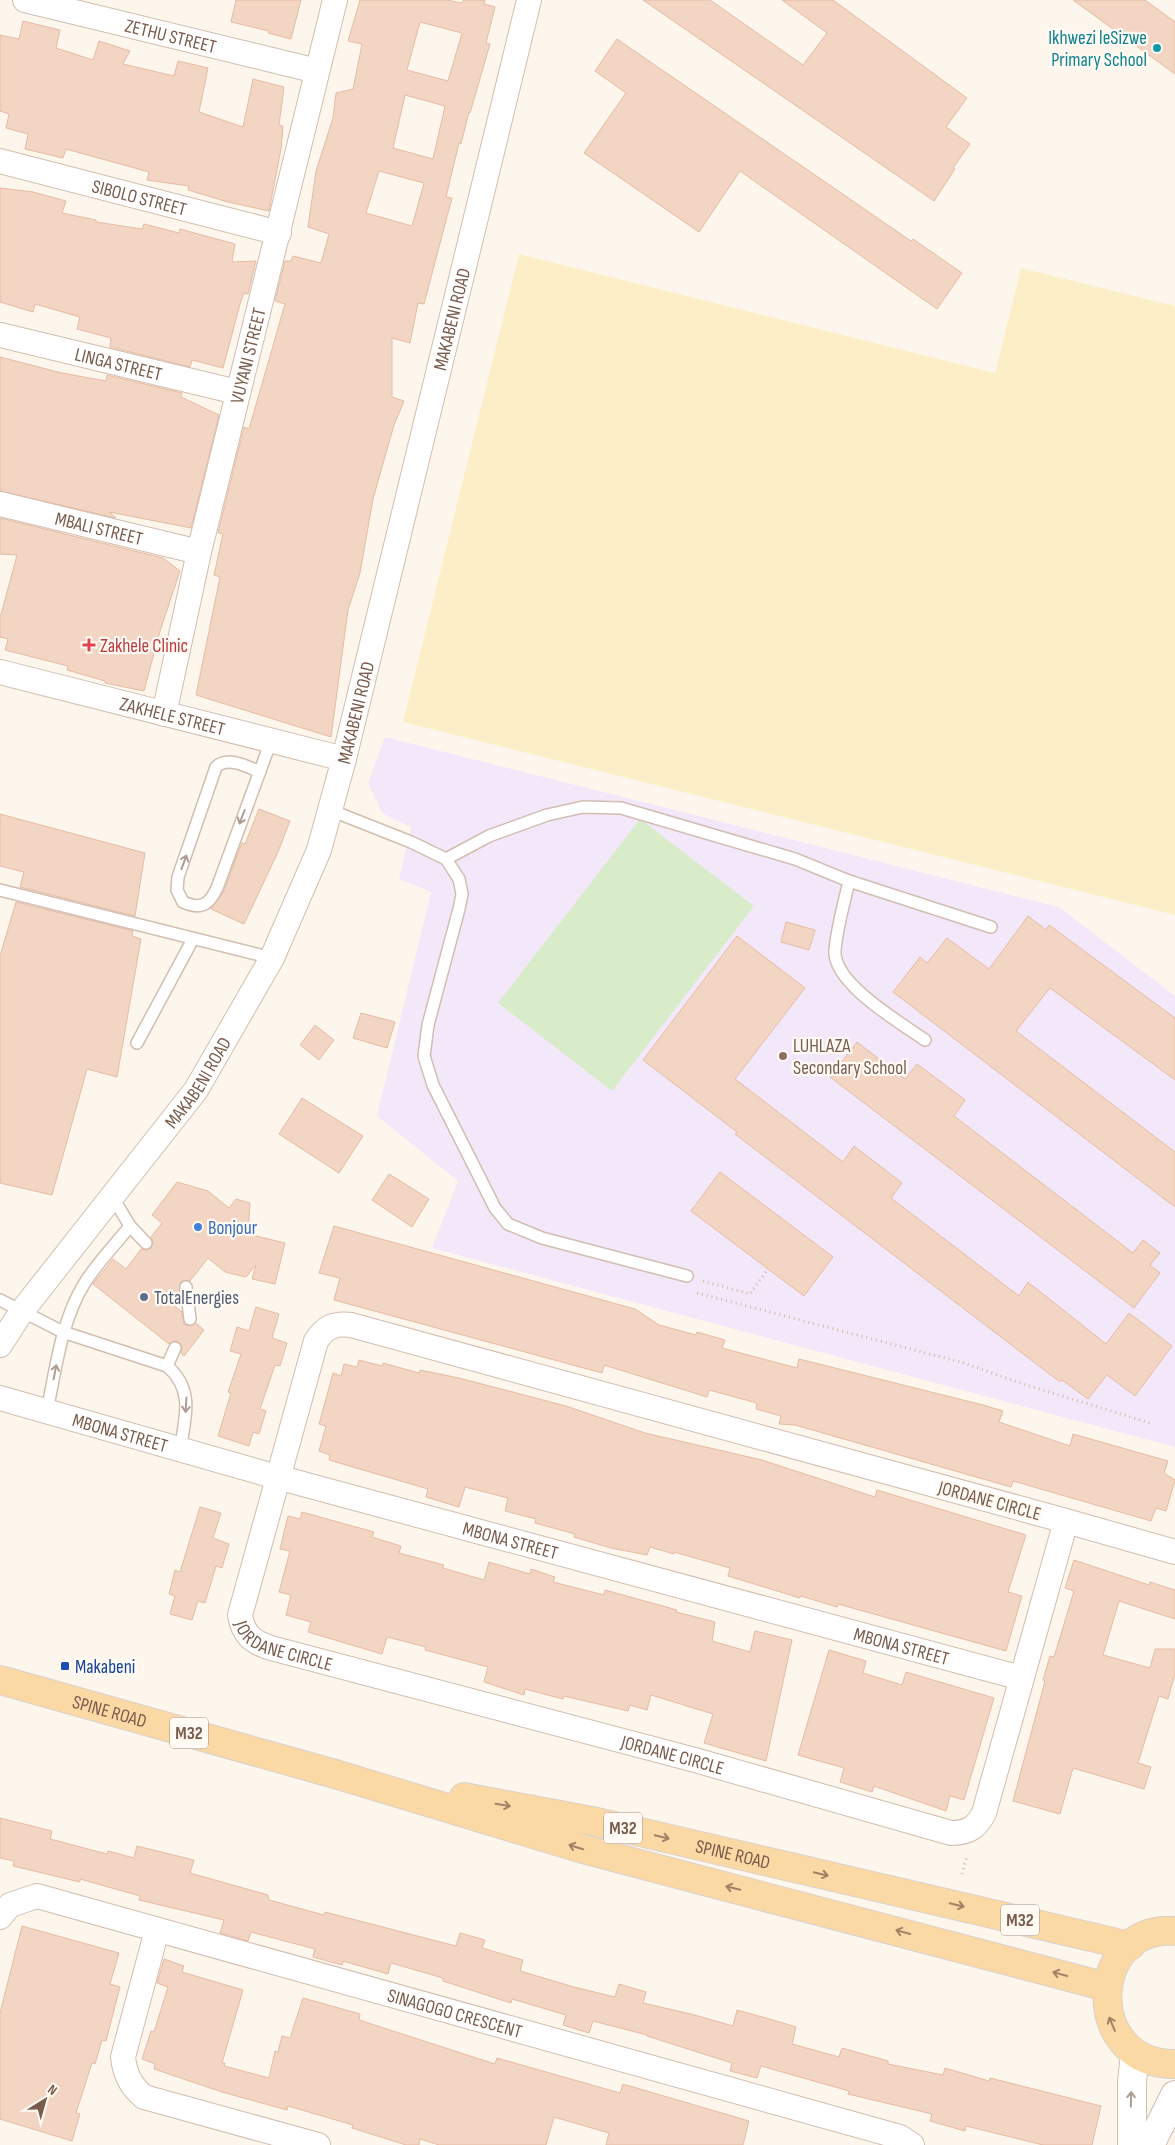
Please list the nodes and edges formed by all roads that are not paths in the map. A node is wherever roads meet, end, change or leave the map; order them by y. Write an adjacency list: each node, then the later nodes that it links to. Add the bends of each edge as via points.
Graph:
1 (25, 0): 4 (street, ZETHU STREET)
2 (334, 0): 4 (street, VUYANI STREET)
3 (529, 0): 14 (street, MAKABENI ROAD)
4 (318, 71): 6 (street, VUYANI STREET)
5 (0, 161): 6 (street, SIBOLO STREET)
6 (279, 233): 8 (street, VUYANI STREET)
7 (0, 335): 8 (street, LINGA STREET)
8 (237, 392): 10 (street, VUYANI STREET)
9 (0, 504): 10 (street, MBALI STREET)
10 (199, 552): 12 (street, VUYANI STREET)
11 (0, 672): 12 (street, ZAKHELE STREET)
12 (164, 714): 13 (street, ZAKHELE STREET)
13 (271, 741): 14 (street, ZAKHELE STREET); 15 (lane)
14 (344, 759): 16 (street, MAKABENI ROAD)
15 (260, 772): 15 (lane, one-way to 15, via 211,900 205,906 197,907 183,902 177,890 178,877 216,767 221,762 234,762)
16 (330, 810): 17 (lane); 22 (street, MAKABENI ROAD, via 319,850)
17 (446, 859): 18 (lane, via 489,836 547,815 583,807 621,808 795,859); 28 (lane, via 459,879 462,894 428,1025 424,1056 433,1085 495,1208 508,1224 542,1238)
18 (849, 882): 20 (lane); 23 (lane, via 834,952 839,969 858,990)
19 (0, 890): 21 (lane)
20 (991, 927)
21 (193, 939): 22 (lane); 24 (lane)
22 (272, 958): 25 (street, MAKABENI ROAD, via 196,1090)
23 (925, 1040)
24 (137, 1043)
25 (112, 1196): 26 (lane); 31 (street, MAKABENI ROAD)
26 (130, 1226): 27 (lane); 33 (lane, via 85,1283)
27 (146, 1243)
28 (687, 1276)
29 (186, 1286): 32 (lane)
30 (0, 1300): 31 (lane)
31 (22, 1312): 33 (lane); 34 (street, MAKABENI ROAD)
32 (190, 1319)
33 (63, 1332): 36 (lane); 38 (lane, one-way to 33)
34 (0, 1345)
35 (175, 1348): 36 (lane)
36 (167, 1366): 39 (lane, one-way to 39, via 178,1375 186,1396)
37 (0, 1398): 38 (street, MBONA STREET)
38 (47, 1412): 39 (street, MBONA STREET)
39 (180, 1450): 40 (street, MBONA STREET)
40 (277, 1477): 41 (street, JORDANE CIRCLE, via 316,1341 330,1326 340,1324); 43 (street, MBONA STREET); 43 (street, JORDANE CIRCLE, via 240,1615 247,1636 258,1644 695,1760 951,1833 973,1829 984,1813)
41 (1066, 1521): 42 (street, JORDANE CIRCLE); 43 (street, JORDANE CIRCLE)
42 (1175, 1552)
43 (1021, 1678)
44 (0, 1680): 45 (main road, SPINE ROAD / M32)
45 (335, 1774): 49 (main road, SPINE ROAD / M32, one-way to 49, via 597,1822); 50 (main road, SPINE ROAD / M32, one-way to 45, via 583,1849)
46 (0, 1916): 48 (street, SINAGOGO CRESCENT, via 10,1905 36,1896)
47 (1174, 1928): 49 (main road)
48 (157, 1930): 54 (street, via 123,2058 124,2070 135,2089 144,2097); 55 (street, SINAGOGO CRESCENT, via 900,2137)
49 (1130, 1946): 50 (main road, via 1111,1972)
50 (1107, 1987): 51 (main road, one-way to 50, via 1124,2043 1112,2024 1106,2002)
51 (1135, 2052): 52 (main road, via 1150,2060); 56 (street, one-way to 51)
52 (1175, 2064)
53 (1175, 2095): 57 (street)
54 (318, 2145)
55 (912, 2145)
56 (1132, 2145)
57 (1150, 2145)

